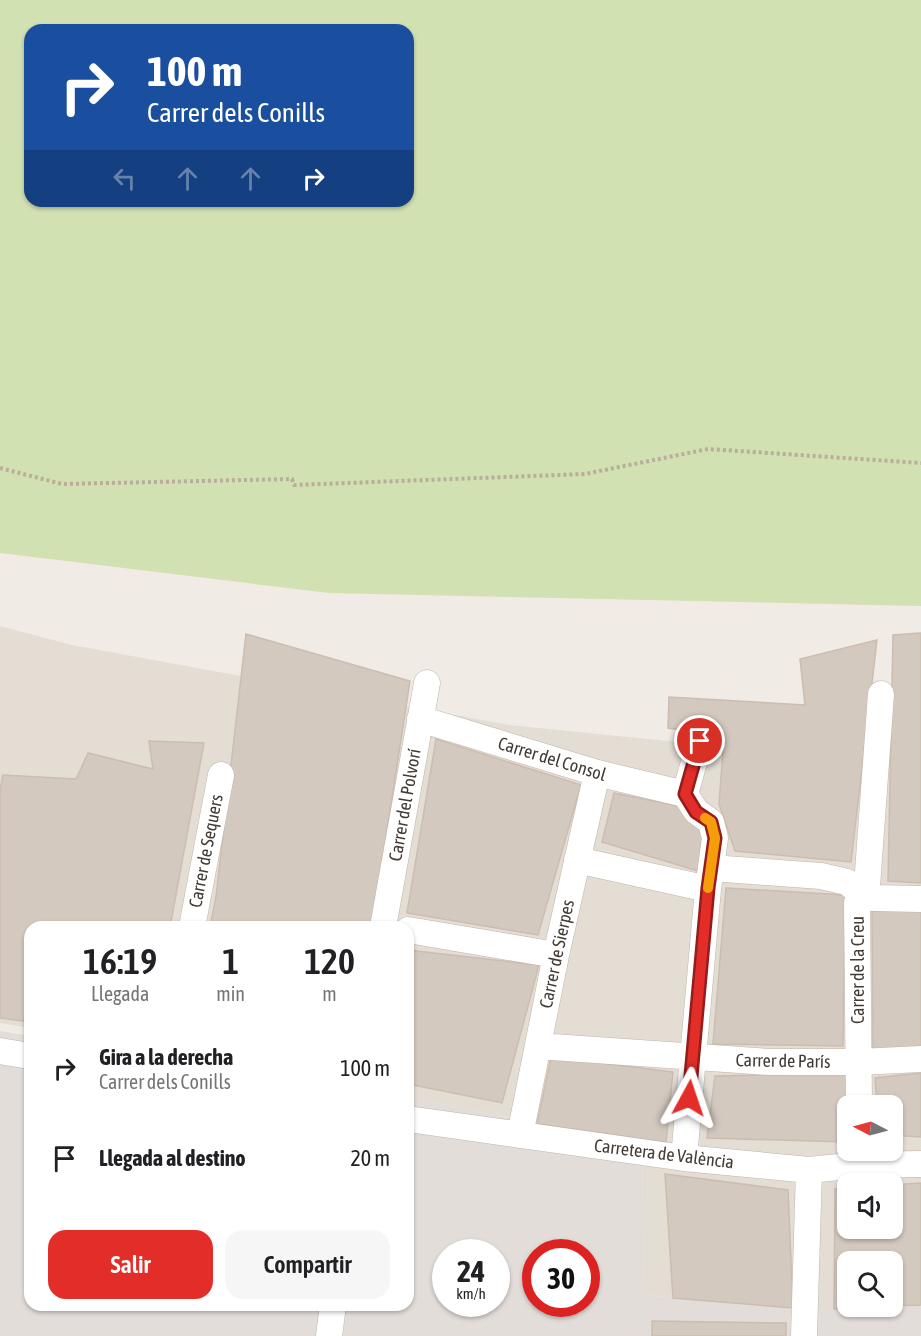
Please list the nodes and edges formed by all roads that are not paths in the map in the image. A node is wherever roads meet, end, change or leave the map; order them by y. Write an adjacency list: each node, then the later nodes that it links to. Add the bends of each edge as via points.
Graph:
1 (427, 683): 3 (street, Carrer del Polvorí)
2 (881, 694): 10 (street, Carrer de la Creu, via 867,886)
3 (420, 719): 5 (street, Carrer del Consol); 13 (street, Carrer del Polvorí)
4 (700, 741): 7 (street)
5 (597, 773): 7 (street, Carrer del Consol); 8 (street, Carrer de Sierpes)
6 (221, 775): 12 (street, Carrer de Sequers)
7 (685, 794): 9 (street, via 696,812 711,822 715,838)
8 (577, 860): 9 (street); 15 (street, Carrer de Sierpes)
9 (710, 878): 10 (street, via 821,876 847,882); 19 (street)
10 (862, 894): 11 (street, via 873,898); 21 (street, Carrer de la Creu, via 857,903)
11 (921, 899)
12 (193, 921)
13 (392, 921)
14 (414, 931): 15 (street)
15 (556, 955): 16 (street, Carrer de Sierpes)
16 (538, 1046): 19 (street, Carrer de París); 24 (street, Carrer de Sierpes)
17 (0, 1051): 18 (street)
18 (24, 1055)
19 (692, 1058): 21 (street, Carrer de París); 25 (street)
20 (921, 1059): 21 (street, Carrer de París)
21 (859, 1062): 22 (street, Carrer de la Creu)
22 (859, 1095)
23 (414, 1120): 24 (street, Carretera de València)
24 (520, 1136): 25 (street, Carretera de València)
25 (684, 1158): 29 (street, Carretera de València)
26 (846, 1161): 29 (street, Carretera de València)
27 (890, 1161): 28 (street, Carretera de València)
28 (921, 1164)
29 (809, 1170): 32 (street)
30 (332, 1311): 31 (street)
31 (329, 1336)
32 (804, 1336)

